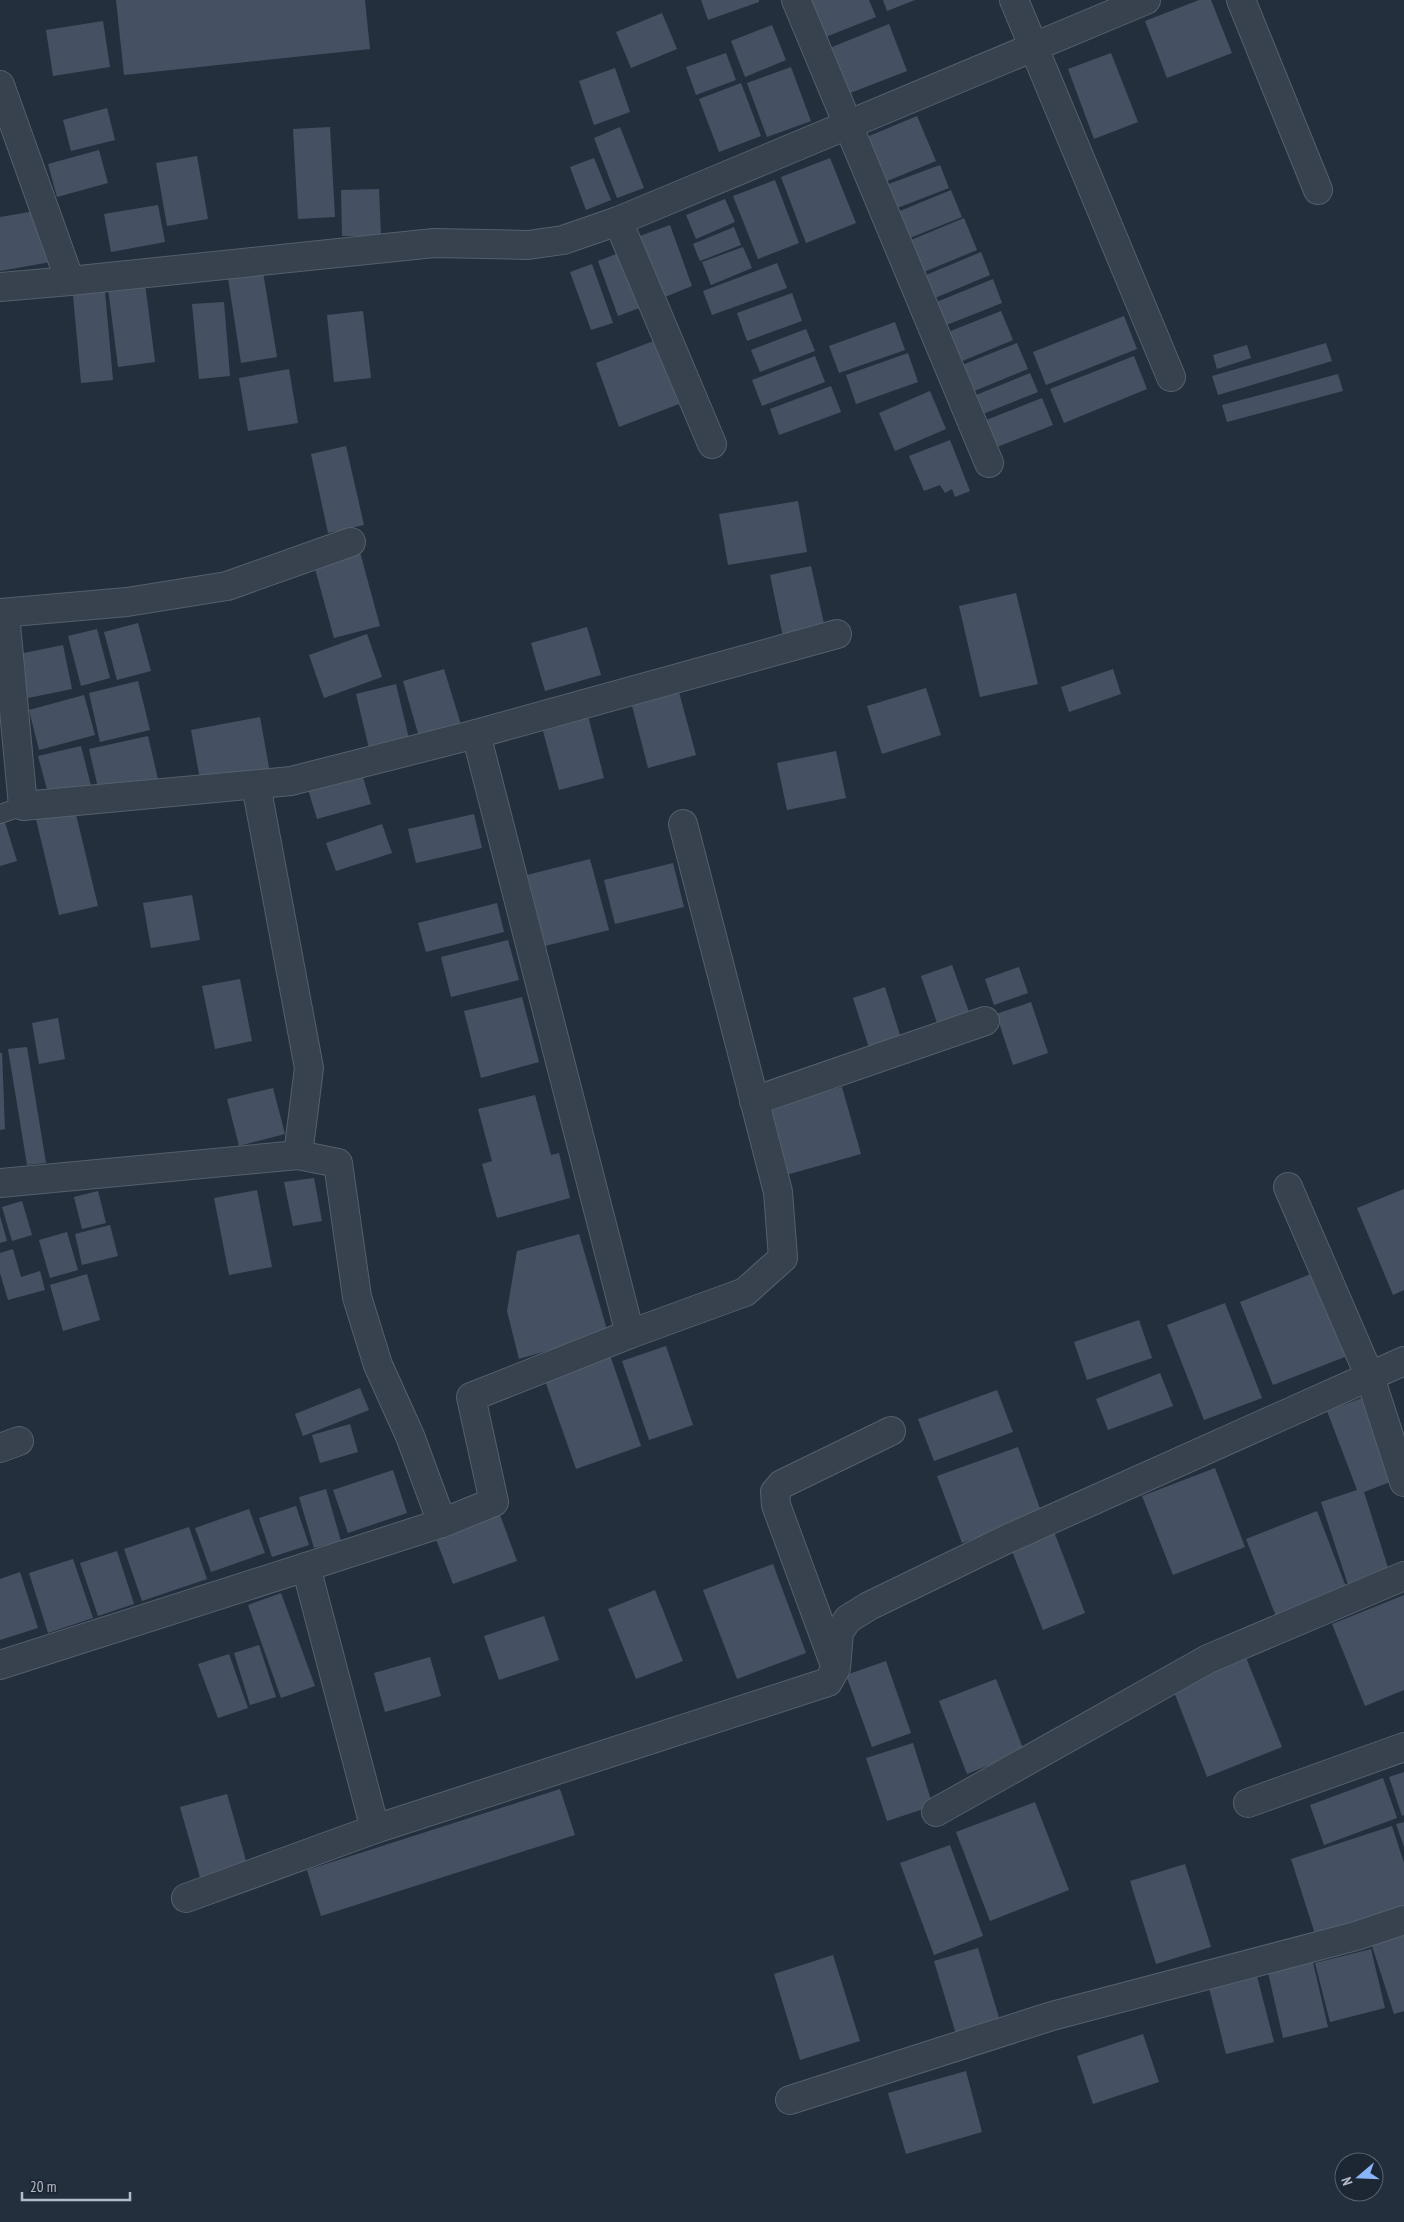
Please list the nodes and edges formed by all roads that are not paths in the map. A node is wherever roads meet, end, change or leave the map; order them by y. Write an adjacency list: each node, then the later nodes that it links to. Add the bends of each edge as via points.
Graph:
1 (796, 0): 7 (street)
2 (1014, 0): 5 (street)
3 (1146, 0): 5 (street)
4 (1241, 0): 8 (street)
5 (1034, 47): 7 (street); 12 (street)
6 (0, 85): 10 (street)
7 (848, 124): 9 (street); 14 (street)
8 (1318, 190)
9 (618, 221): 10 (street, via 563,240 528,245 434,243); 13 (street)
10 (70, 281): 11 (street)
11 (0, 287)
12 (1171, 377)
13 (712, 444)
14 (988, 464)
15 (351, 542): 16 (street, via 227,586 127,602)
16 (2, 613): 20 (street)
17 (836, 634): 18 (street)
18 (476, 734): 19 (street, via 291,781); 27 (street)
19 (256, 785): 20 (street); 24 (street, via 309,1068)
20 (12, 810)
21 (684, 824): 23 (street)
22 (985, 1021): 23 (street)
23 (754, 1101): 27 (street, via 778,1192 783,1258 745,1292)
24 (298, 1155): 25 (street); 32 (street, via 338,1163 357,1297 378,1365 410,1436)
25 (0, 1183)
26 (1288, 1187): 29 (street)
27 (630, 1334): 32 (street, via 471,1397 494,1502)
28 (1404, 1361): 29 (street)
29 (1370, 1377): 31 (street); 36 (street, via 1005,1540 869,1606 848,1619 839,1632)
30 (891, 1431): 36 (street, via 782,1484 775,1492 776,1506)
31 (1404, 1482)
32 (442, 1522): 33 (street)
33 (306, 1567): 35 (street); 40 (street)
34 (1404, 1576): 39 (street, via 1208,1659)
35 (0, 1665)
36 (836, 1668): 40 (street, via 828,1682)
37 (1404, 1747): 38 (street)
38 (1248, 1804)
39 (936, 1812)
40 (375, 1829): 41 (street)
41 (186, 1898)
42 (1404, 1920): 43 (street, via 1356,1936 1052,2016)
43 (790, 2100)

